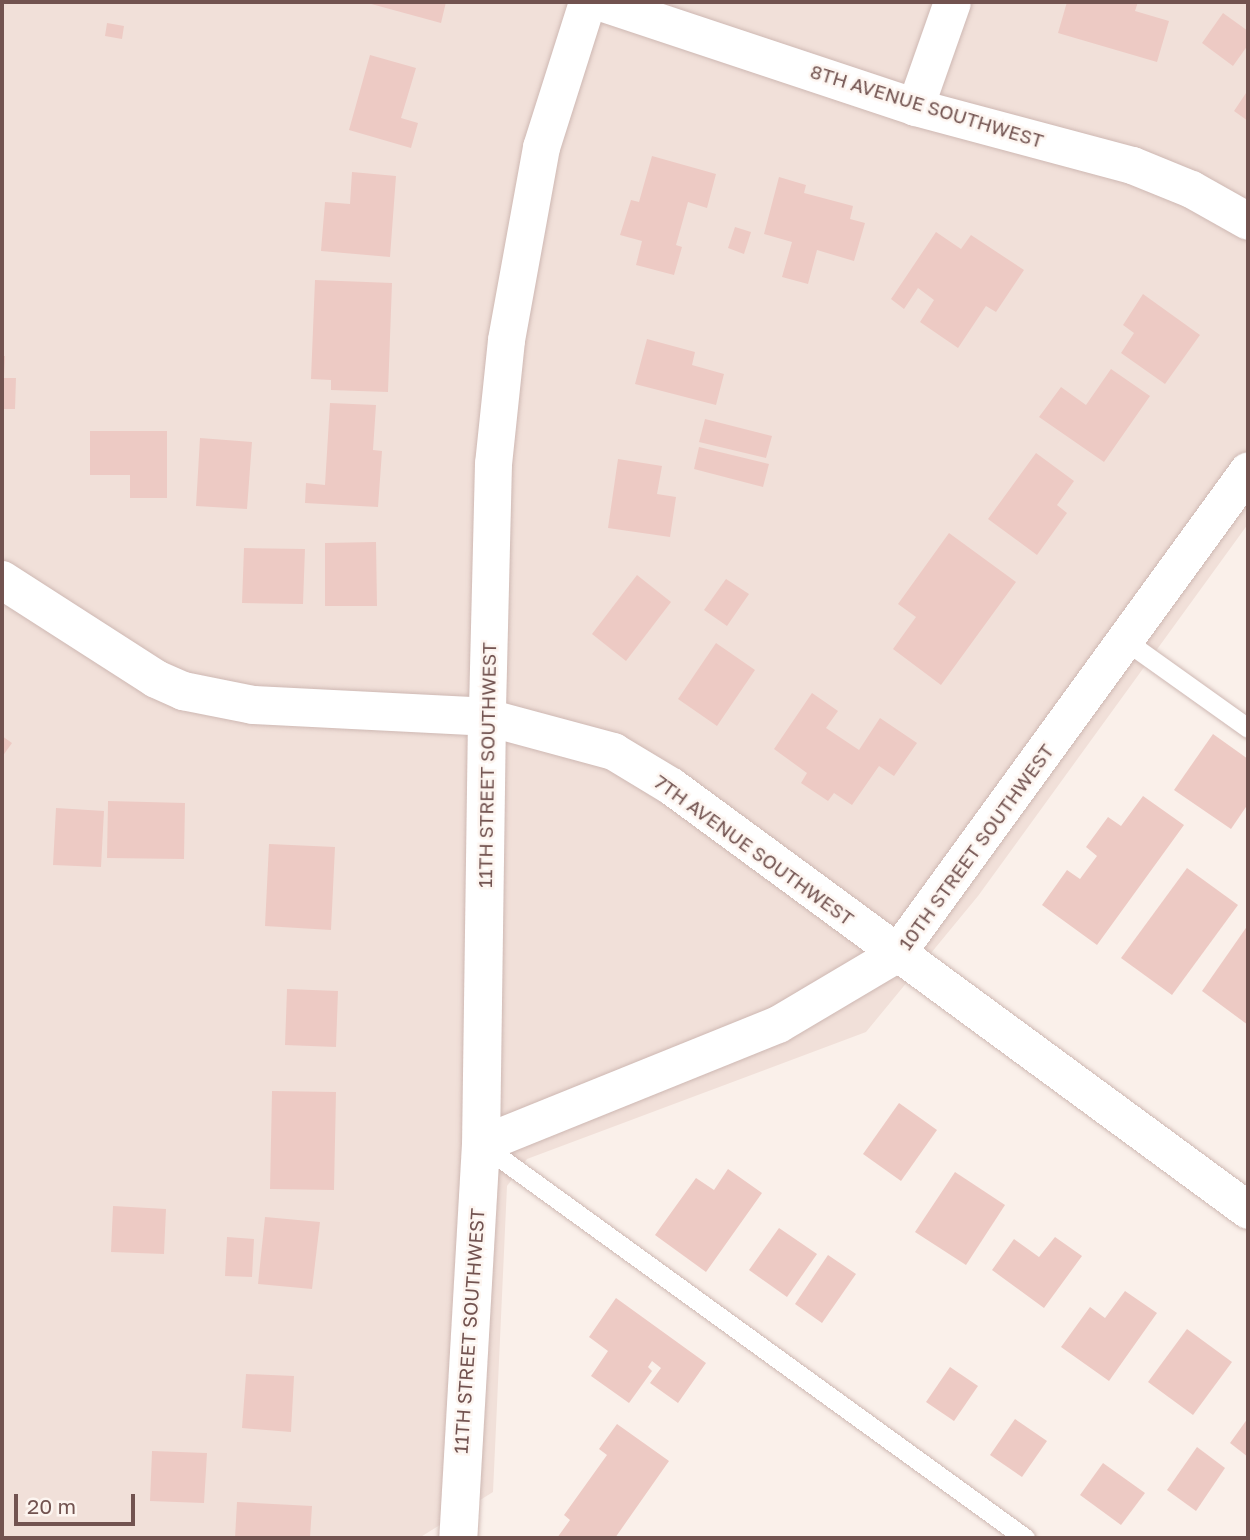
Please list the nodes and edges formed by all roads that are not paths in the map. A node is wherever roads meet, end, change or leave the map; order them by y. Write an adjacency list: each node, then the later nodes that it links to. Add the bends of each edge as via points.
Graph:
1 (587, 2): 9 (street, 11TH STREET SOUTHWEST, via 541,147 506,340 493,464)
2 (600, 2): 4 (street, 8TH AVENUE SOUTHWEST)
3 (952, 2): 4 (street)
4 (915, 107): 5 (street, 8TH AVENUE SOUTHWEST, via 1132,165 1191,189)
5 (1248, 221)
6 (1248, 470): 8 (street, 10TH STREET SOUTHWEST)
7 (2, 580): 9 (street, 7TH AVENUE SOUTHWEST, via 156,680 183,691 253,705)
8 (1126, 641): 10 (lane); 11 (street, 10TH STREET SOUTHWEST)
9 (487, 717): 11 (street, 7TH AVENUE SOUTHWEST, via 613,751 671,786); 12 (street, 11TH STREET SOUTHWEST)
10 (1248, 728)
11 (896, 954): 12 (street, 10TH STREET SOUTHWEST, via 778,1024); 13 (street, 7TH AVENUE SOUTHWEST)
12 (481, 1144): 14 (street, 11TH STREET SOUTHWEST); 15 (lane)
13 (1248, 1210)
14 (458, 1538)
15 (1025, 1538)

